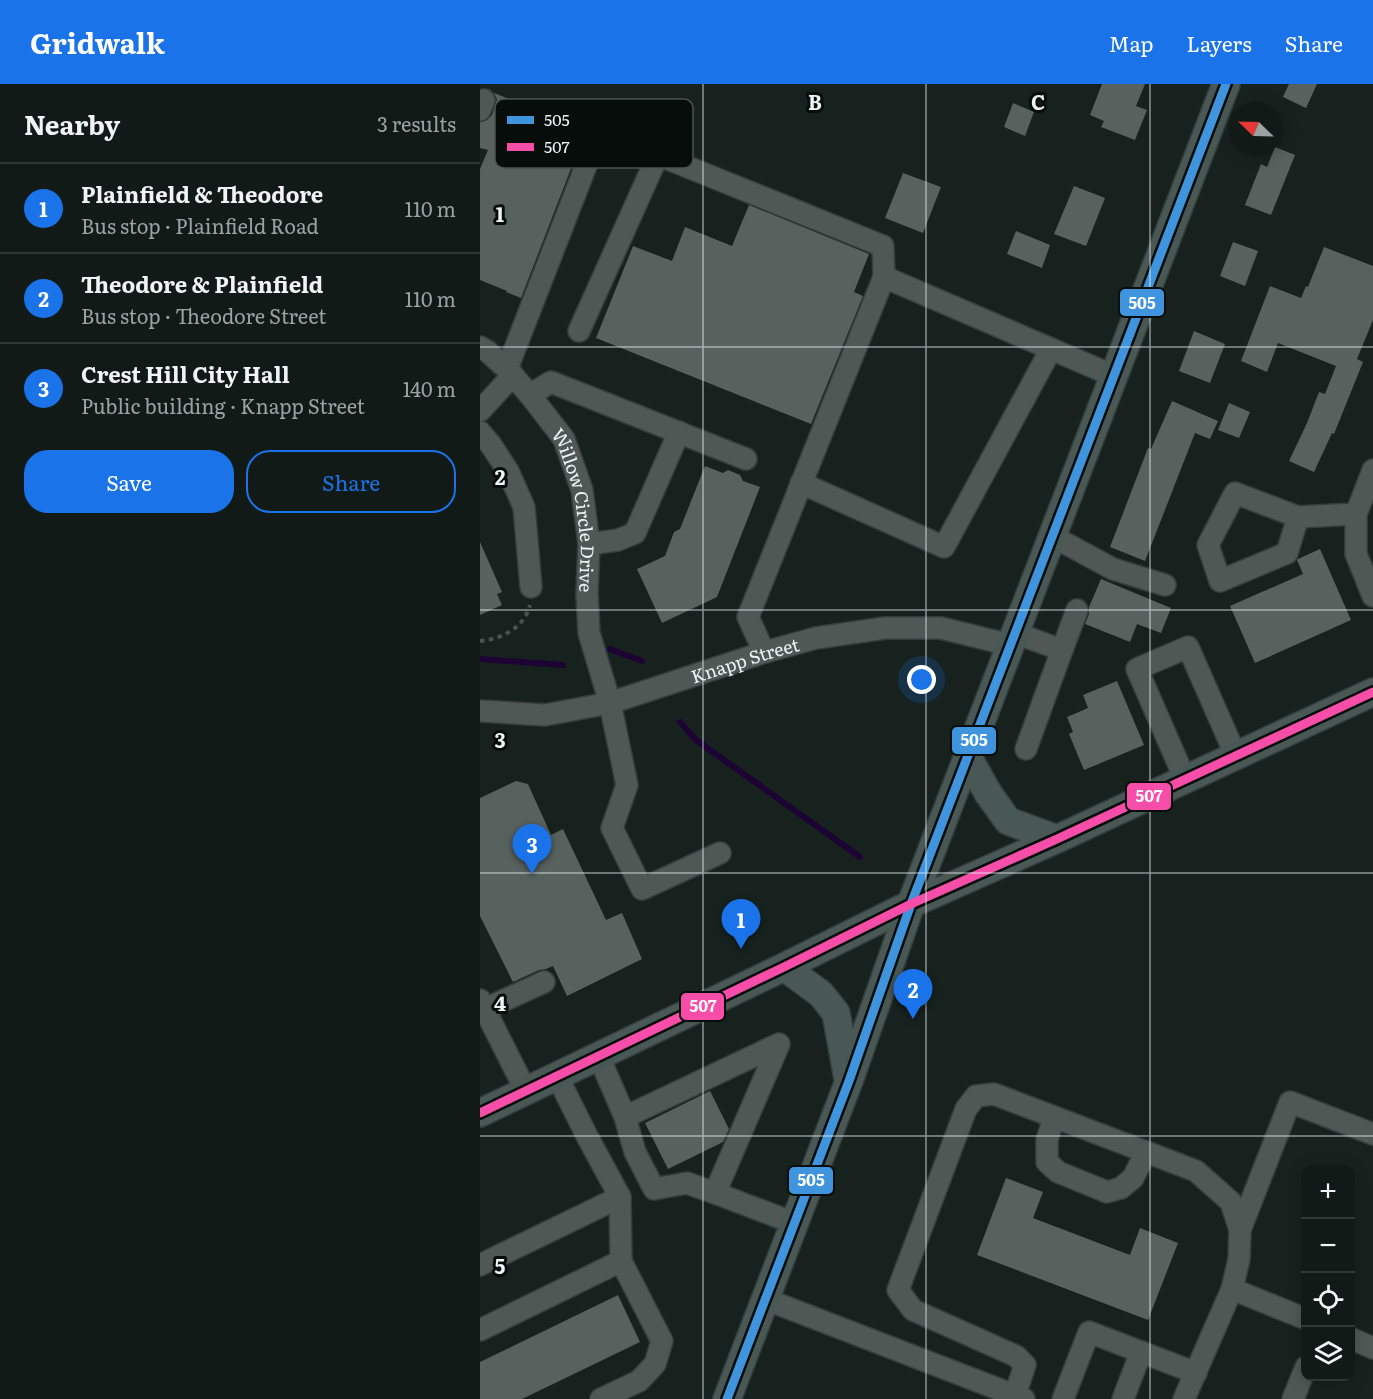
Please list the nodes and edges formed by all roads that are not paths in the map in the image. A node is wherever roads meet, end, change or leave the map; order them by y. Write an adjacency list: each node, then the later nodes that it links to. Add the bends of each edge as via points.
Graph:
1 (1226, 84): 10 (main road)
2 (585, 168): 9 (street)
3 (652, 168): 6 (street)
4 (690, 168): 5 (street, via 883,246)
5 (884, 277): 8 (street); 17 (street)
6 (579, 331)
7 (480, 347): 9 (street, Willow Circle Drive)
8 (1051, 349): 10 (street); 17 (street, via 945,547)
9 (510, 372): 11 (street, Willow Circle Drive); 12 (street)
10 (1114, 376): 20 (main road)
11 (530, 395): 14 (street, via 551,382); 21 (street, Willow Circle Drive, via 564,440 582,490)
12 (480, 411)
13 (480, 432): 23 (street, via 507,471 524,507)
14 (679, 432): 15 (street); 21 (street, via 635,533)
15 (746, 459)
16 (1373, 470): 18 (street)
17 (801, 483): 28 (street, via 747,617)
18 (1356, 514): 19 (street); 24 (street, via 1356,554)
19 (1298, 517): 19 (street, via 1235,493 1208,545 1220,581 1287,553)
20 (1052, 536): 22 (street, via 1113,569); 26 (main road)
21 (589, 544): 30 (street, Willow Circle Drive, via 589,633)
22 (1165, 585)
23 (531, 593)
24 (1373, 596)
25 (1077, 610): 27 (street)
26 (1013, 639): 27 (street, Knapp Street); 28 (street, Knapp Street, via 941,628 885,628 816,638); 34 (main road)
27 (1062, 650): 32 (street)
28 (764, 652): 30 (street, Knapp Street)
29 (1373, 692): 33 (main road)
30 (610, 703): 31 (street, Knapp Street, via 545,715); 37 (street, Willow Circle Drive, via 627,785 612,828 642,890)
31 (480, 711)
32 (1026, 749)
33 (1236, 756): 35 (main road); 35 (street, via 1188,646 1137,669)
34 (968, 757): 36 (main road, via 1008,821); 38 (main road)
35 (1185, 779): 36 (main road)
36 (1057, 839): 38 (main road)
37 (720, 853)
38 (911, 904): 39 (main road); 44 (main road)
39 (784, 968): 42 (main road); 44 (main road, via 821,994 836,1013)
40 (544, 982): 41 (street)
41 (482, 1005): 45 (street)
42 (599, 1057): 43 (main road); 47 (street)
43 (557, 1077): 45 (main road); 52 (street)
44 (849, 1081): 53 (main road)
45 (526, 1091): 46 (main road)
46 (480, 1113)
47 (624, 1117): 51 (street, via 635,1152 654,1189 687,1183); 51 (street, via 779,1044)
48 (1054, 1117): 50 (street); 50 (street, via 1047,1140 1047,1162 1058,1172 1107,1192 1133,1179); 67 (street, via 994,1094 976,1096 966,1109 898,1290 913,1311 1016,1356 1025,1365)
49 (1373, 1134): 54 (street, via 1290,1102)
50 (1146, 1152): 54 (street, via 1196,1170 1231,1202)
51 (715, 1193): 53 (street)
52 (620, 1197): 55 (street); 56 (street)
53 (794, 1223): 58 (main road)
54 (1240, 1230): 57 (street)
55 (621, 1261): 60 (street); 68 (street, via 662,1341 655,1364 639,1381)
56 (480, 1265)
57 (1232, 1289): 59 (street); 64 (street)
58 (765, 1299): 66 (street); 69 (main road)
59 (1301, 1317)
60 (480, 1330)
61 (1355, 1340): 62 (street)
62 (1373, 1348)
63 (1141, 1352): 64 (street); 70 (street, via 1089,1332); 71 (street)
64 (1196, 1372): 72 (street)
65 (1301, 1378): 73 (street)
66 (981, 1391): 67 (street)
67 (1019, 1397)
68 (601, 1399)
69 (727, 1399)
70 (1063, 1399)
71 (1123, 1399)
72 (1185, 1399)
73 (1293, 1399)

